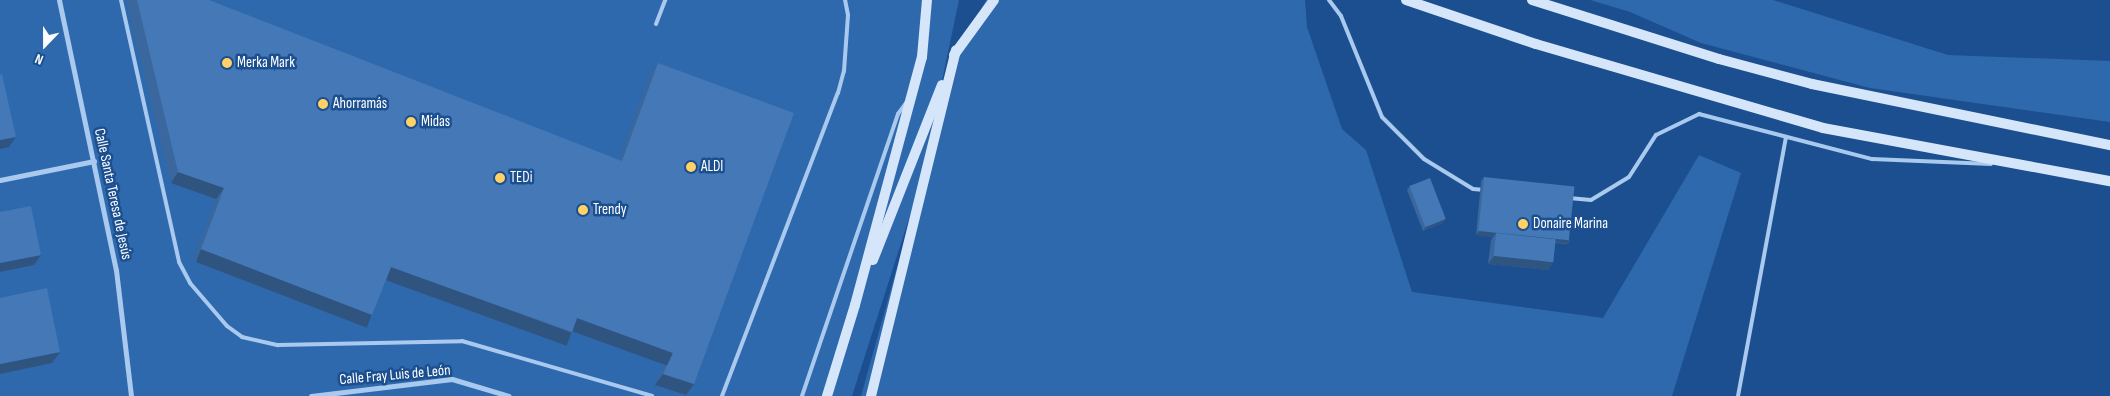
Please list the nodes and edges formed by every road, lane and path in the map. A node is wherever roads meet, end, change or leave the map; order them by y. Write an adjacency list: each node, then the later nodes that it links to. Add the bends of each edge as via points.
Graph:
1 (59, 0): 15 (street, Calle Santa Teresa de Jesús)
2 (121, 0): 25 (lane, via 179,262 190,283 227,326 242,337 278,346 462,341)
3 (665, 0): 10 (lane)
4 (845, 0): 26 (lane, via 848,15 844,71 838,93)
5 (927, 0): 12 (main road, via 922,57)
6 (994, 0): 11 (main road)
7 (1328, 0): 19 (lane, via 1341,16 1382,117 1424,159 1473,189)
8 (1406, 0): 16 (main road, via 1536,44 1823,128)
9 (1532, 0): 14 (main road, via 1719,59 1812,84)
10 (656, 24)
11 (956, 50): 21 (main road); 29 (main road)
12 (911, 98): 21 (main road); 27 (lane, via 898,114)
13 (1786, 137): 16 (lane, via 1872,159); 20 (lane, via 1699,114 1656,135 1629,177 1591,200); 30 (lane)
14 (2110, 145)
15 (94, 161): 17 (street); 22 (street, Calle Santa Teresa de Jesús, via 116,270)
16 (2020, 165): 18 (main road)
17 (0, 180)
18 (2110, 181)
19 (1493, 191)
20 (1561, 197)
21 (855, 305): 28 (main road)
22 (131, 396)
23 (311, 396): 24 (street, Calle Fray Luis de León, via 452,379)
24 (509, 396)
25 (652, 396)
26 (722, 396)
27 (802, 396)
28 (827, 396)
29 (871, 396)
30 (1738, 396)

